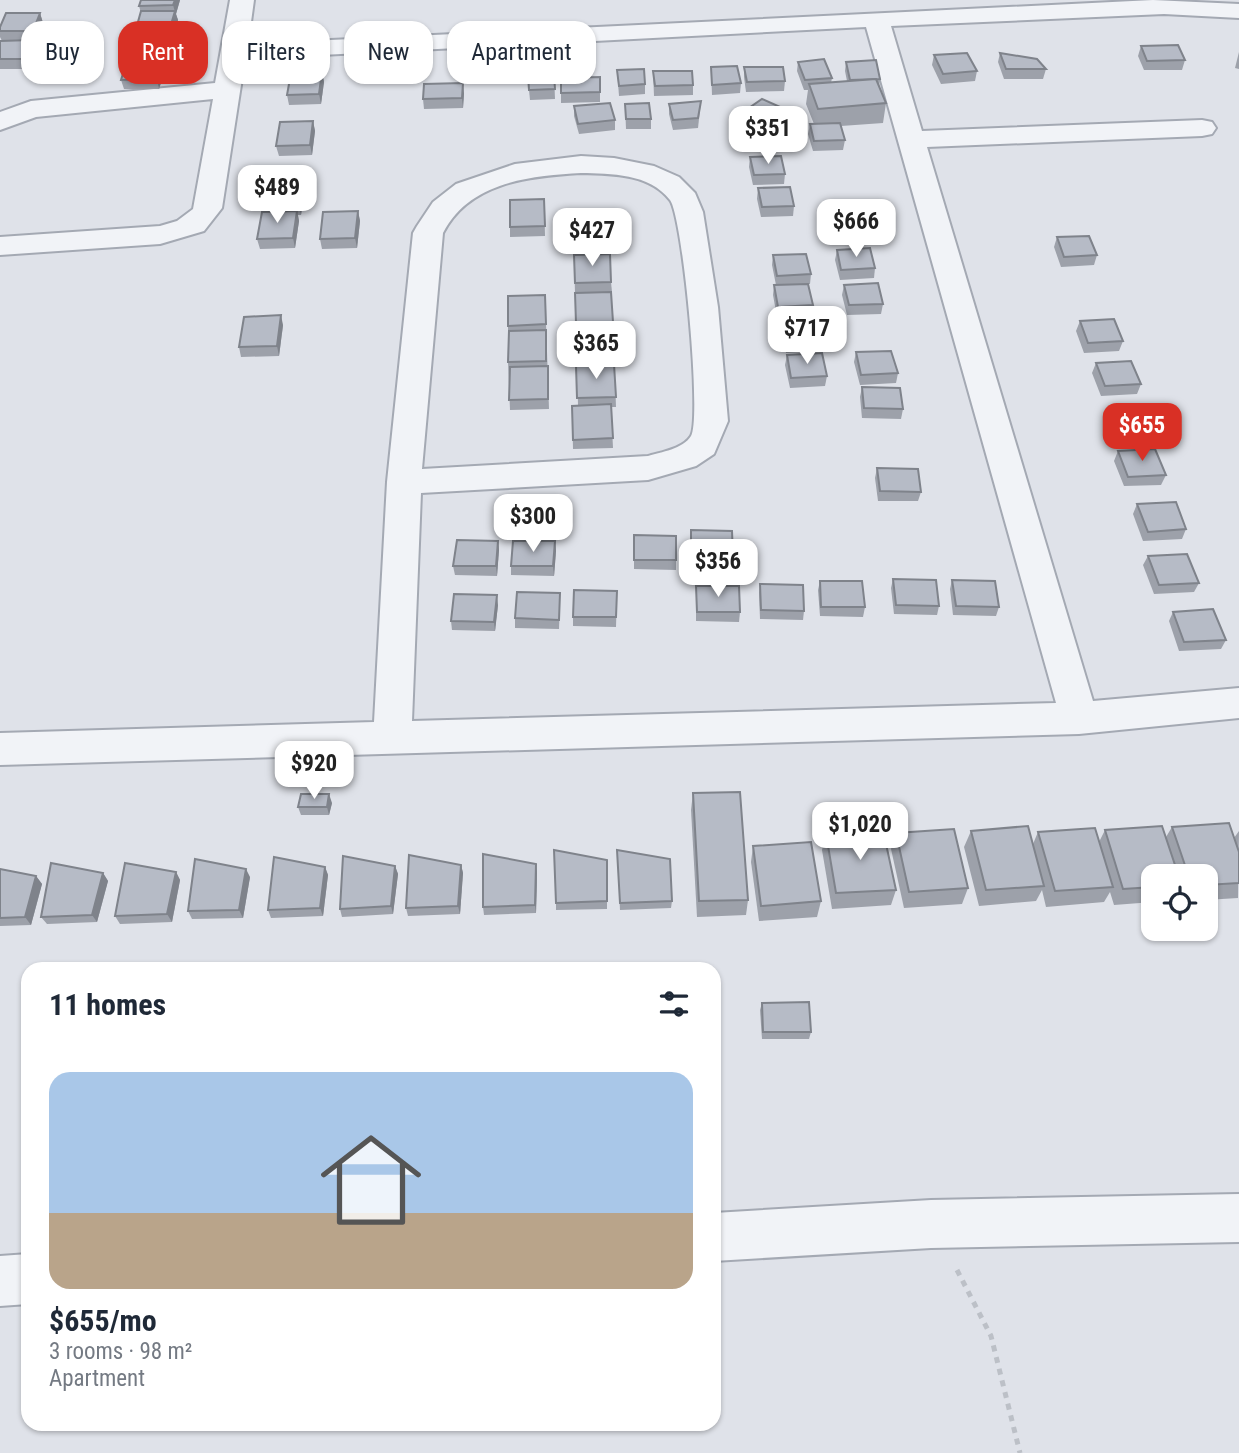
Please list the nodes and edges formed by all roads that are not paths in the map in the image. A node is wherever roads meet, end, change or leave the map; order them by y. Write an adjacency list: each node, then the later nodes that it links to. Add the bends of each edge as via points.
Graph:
1 (242, 0): 4 (street)
2 (1239, 10): 3 (street, via 1164,7)
3 (876, 19): 5 (street); 10 (street)
4 (238, 21)
5 (330, 47)
6 (226, 84): 7 (street)
7 (225, 90): 8 (street, via 32,109); 11 (street, via 208,208 201,220 183,231 160,235)
8 (0, 122)
9 (1202, 128): 10 (street)
10 (909, 140): 14 (street)
11 (0, 246)
12 (404, 482): 12 (street, via 648,468 702,446 712,423 696,265 686,200 662,176 634,167 574,165 504,174 468,188 440,209 428,233); 15 (street)
13 (1239, 703): 14 (street)
14 (1079, 718): 15 (street)
15 (392, 738): 16 (street)
16 (0, 749)
17 (1239, 1218): 18 (street, via 931,1224)
18 (721, 1237)
19 (21, 1280): 20 (street)
20 (0, 1281)

